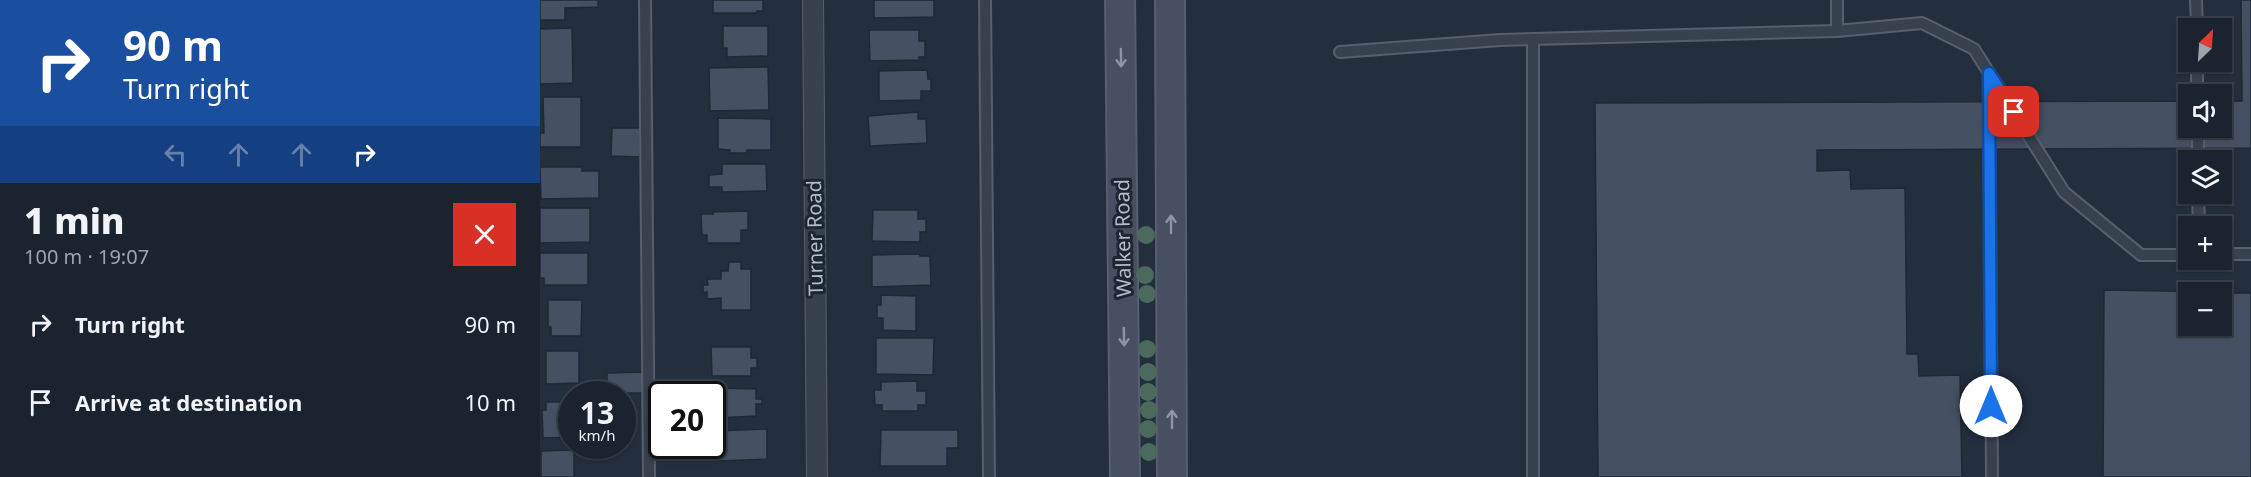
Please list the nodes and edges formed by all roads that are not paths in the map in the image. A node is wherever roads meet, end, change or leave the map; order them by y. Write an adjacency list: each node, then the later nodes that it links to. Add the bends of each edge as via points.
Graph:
1 (645, 0): 16 (lane)
2 (813, 0): 17 (street, Turner Road)
3 (985, 0): 18 (lane)
4 (1120, 0): 19 (main road, Walker Road, one-way to 19)
5 (1170, 0): 20 (main road, one-way to 5)
6 (1837, 0): 9 (lane)
7 (2196, 0): 8 (lane)
8 (2197, 18)
9 (1837, 31): 10 (lane); 12 (lane, via 1922,23 1974,49)
10 (1533, 39): 11 (lane); 21 (lane)
11 (1340, 52)
12 (1989, 73): 15 (lane, via 2064,192 2141,255); 22 (lane)
13 (2232, 254): 14 (lane)
14 (2251, 254)
15 (2178, 255)
16 (649, 477)
17 (817, 477)
18 (989, 477)
19 (1125, 477)
20 (1172, 477)
21 (1533, 477)
22 (1992, 477)

